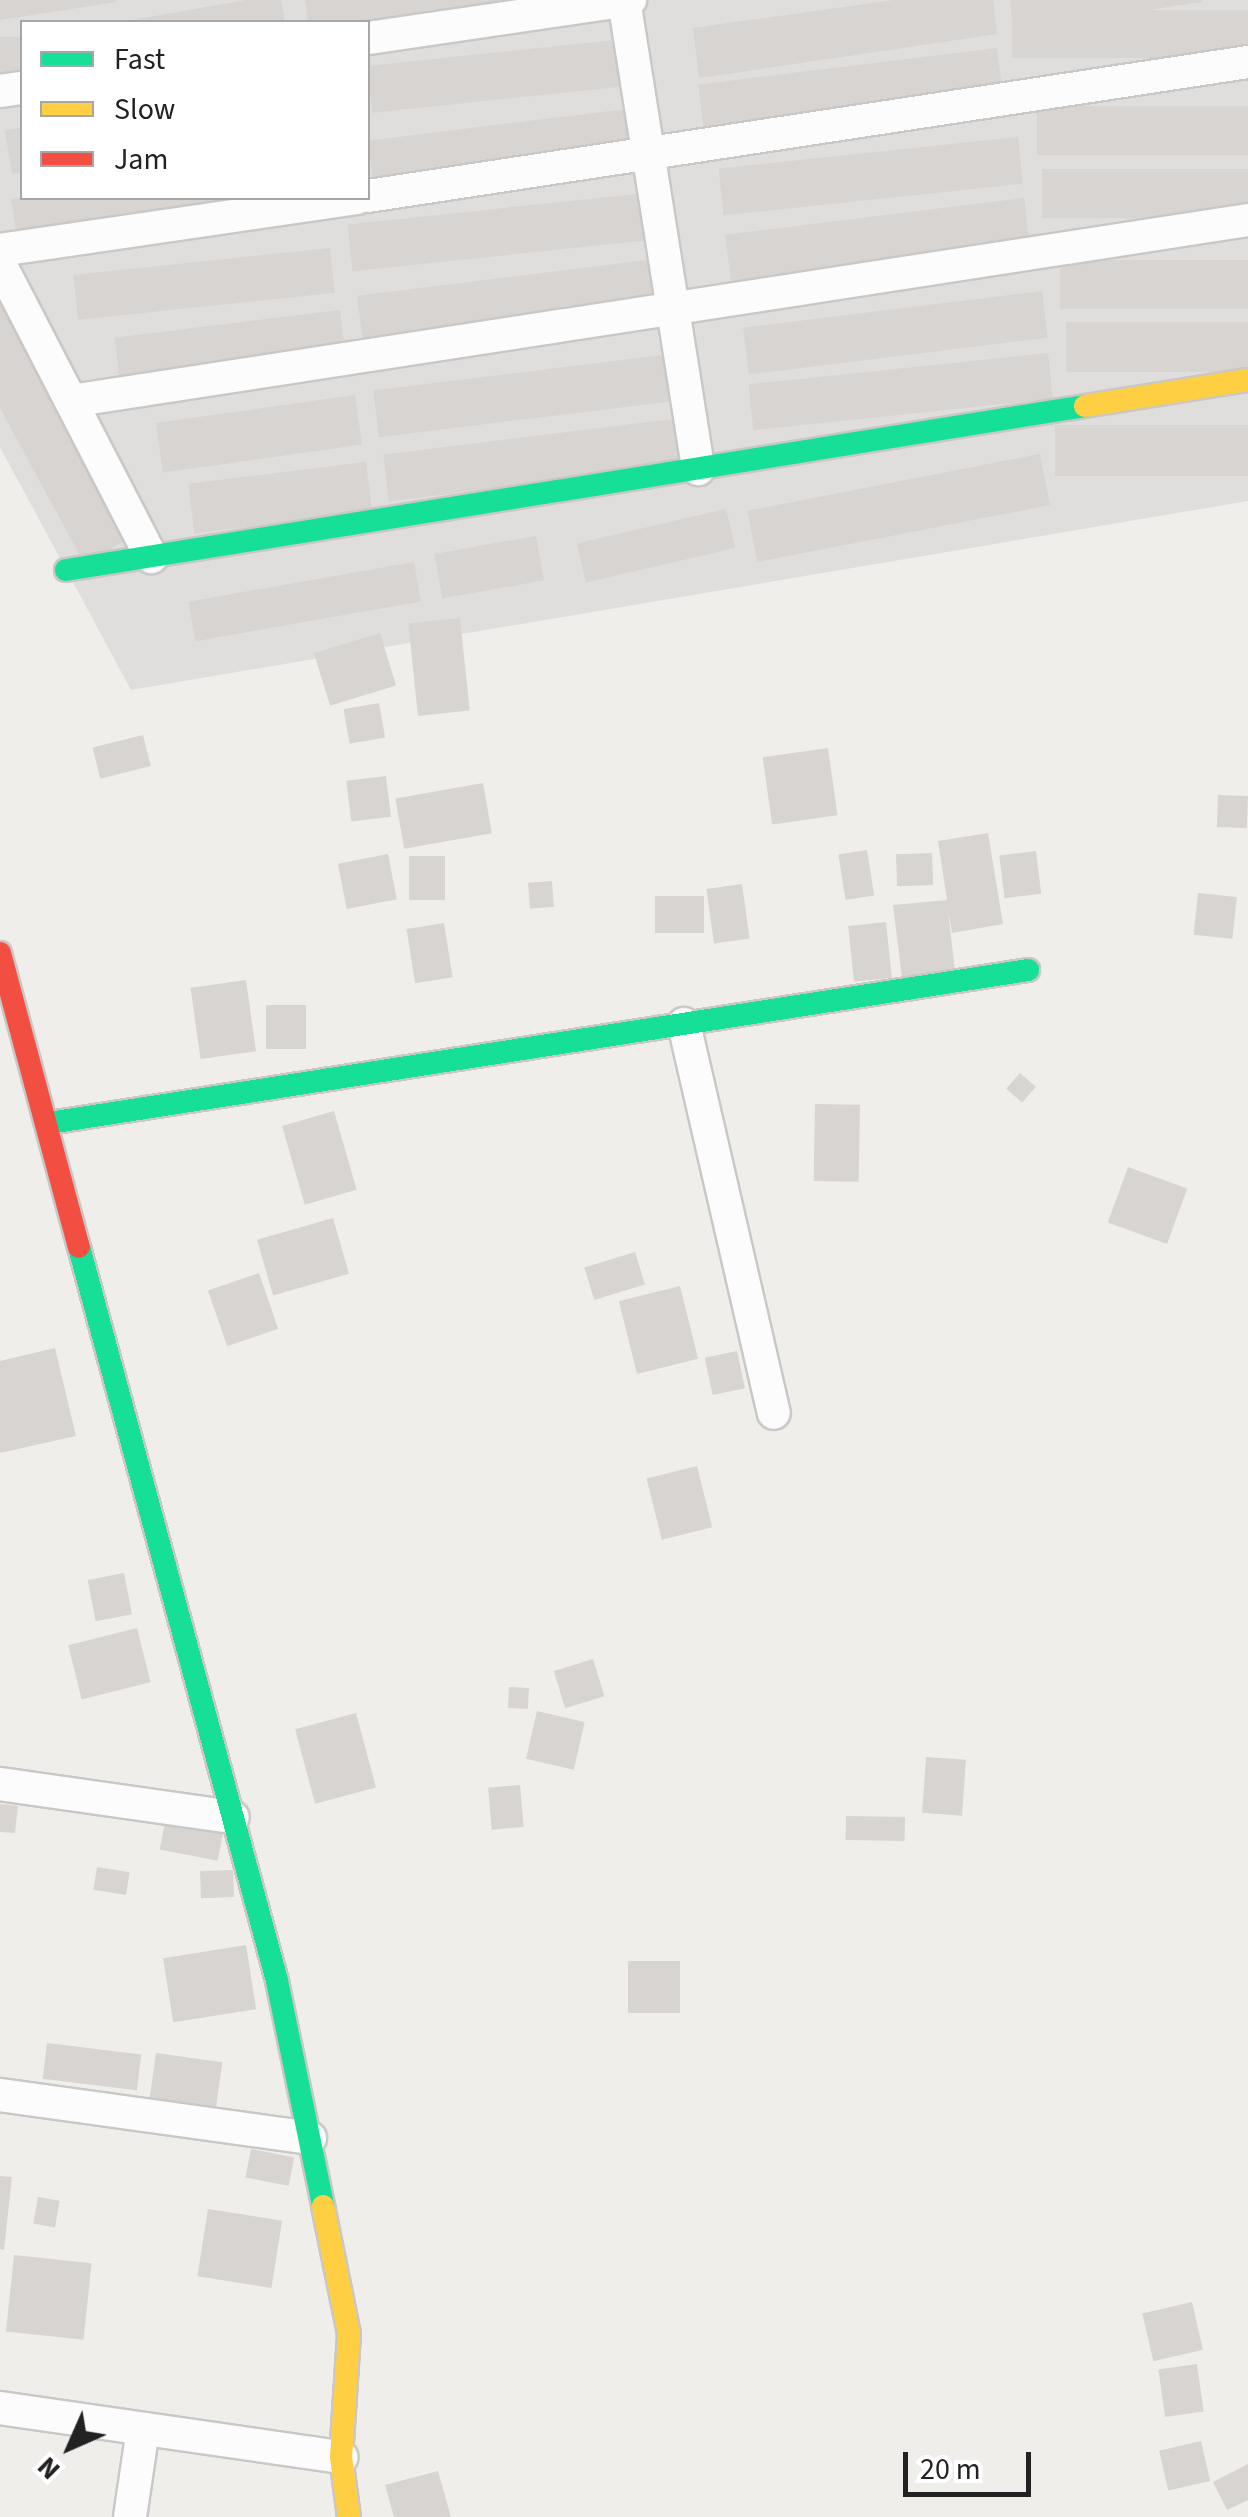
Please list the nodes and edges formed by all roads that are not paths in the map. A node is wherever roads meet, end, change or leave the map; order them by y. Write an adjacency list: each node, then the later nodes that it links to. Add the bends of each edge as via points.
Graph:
1 (626, 0): 2 (street); 4 (street)
2 (370, 38)
3 (1248, 62): 4 (street)
4 (649, 154): 5 (street); 10 (street)
5 (370, 196)
6 (344, 200): 8 (street)
7 (1248, 220): 10 (street)
8 (0, 250)
9 (0, 264): 12 (street)
10 (674, 308): 12 (street); 13 (street)
11 (1248, 380): 13 (street)
12 (70, 401): 14 (street)
13 (698, 469): 14 (street)
14 (150, 557): 15 (street)
15 (66, 570)
16 (0, 953): 19 (street)
17 (1028, 970): 18 (street)
18 (684, 1024): 19 (street); 20 (street)
19 (49, 1123): 22 (street)
20 (774, 1413)
21 (0, 1784): 22 (street)
22 (232, 1817): 24 (street)
23 (0, 2095): 24 (street)
24 (310, 2138): 27 (street, via 349,2334)
25 (0, 2408): 26 (street)
26 (144, 2429): 27 (street); 28 (street)
27 (341, 2457): 29 (street)
28 (130, 2517)
29 (349, 2517)

